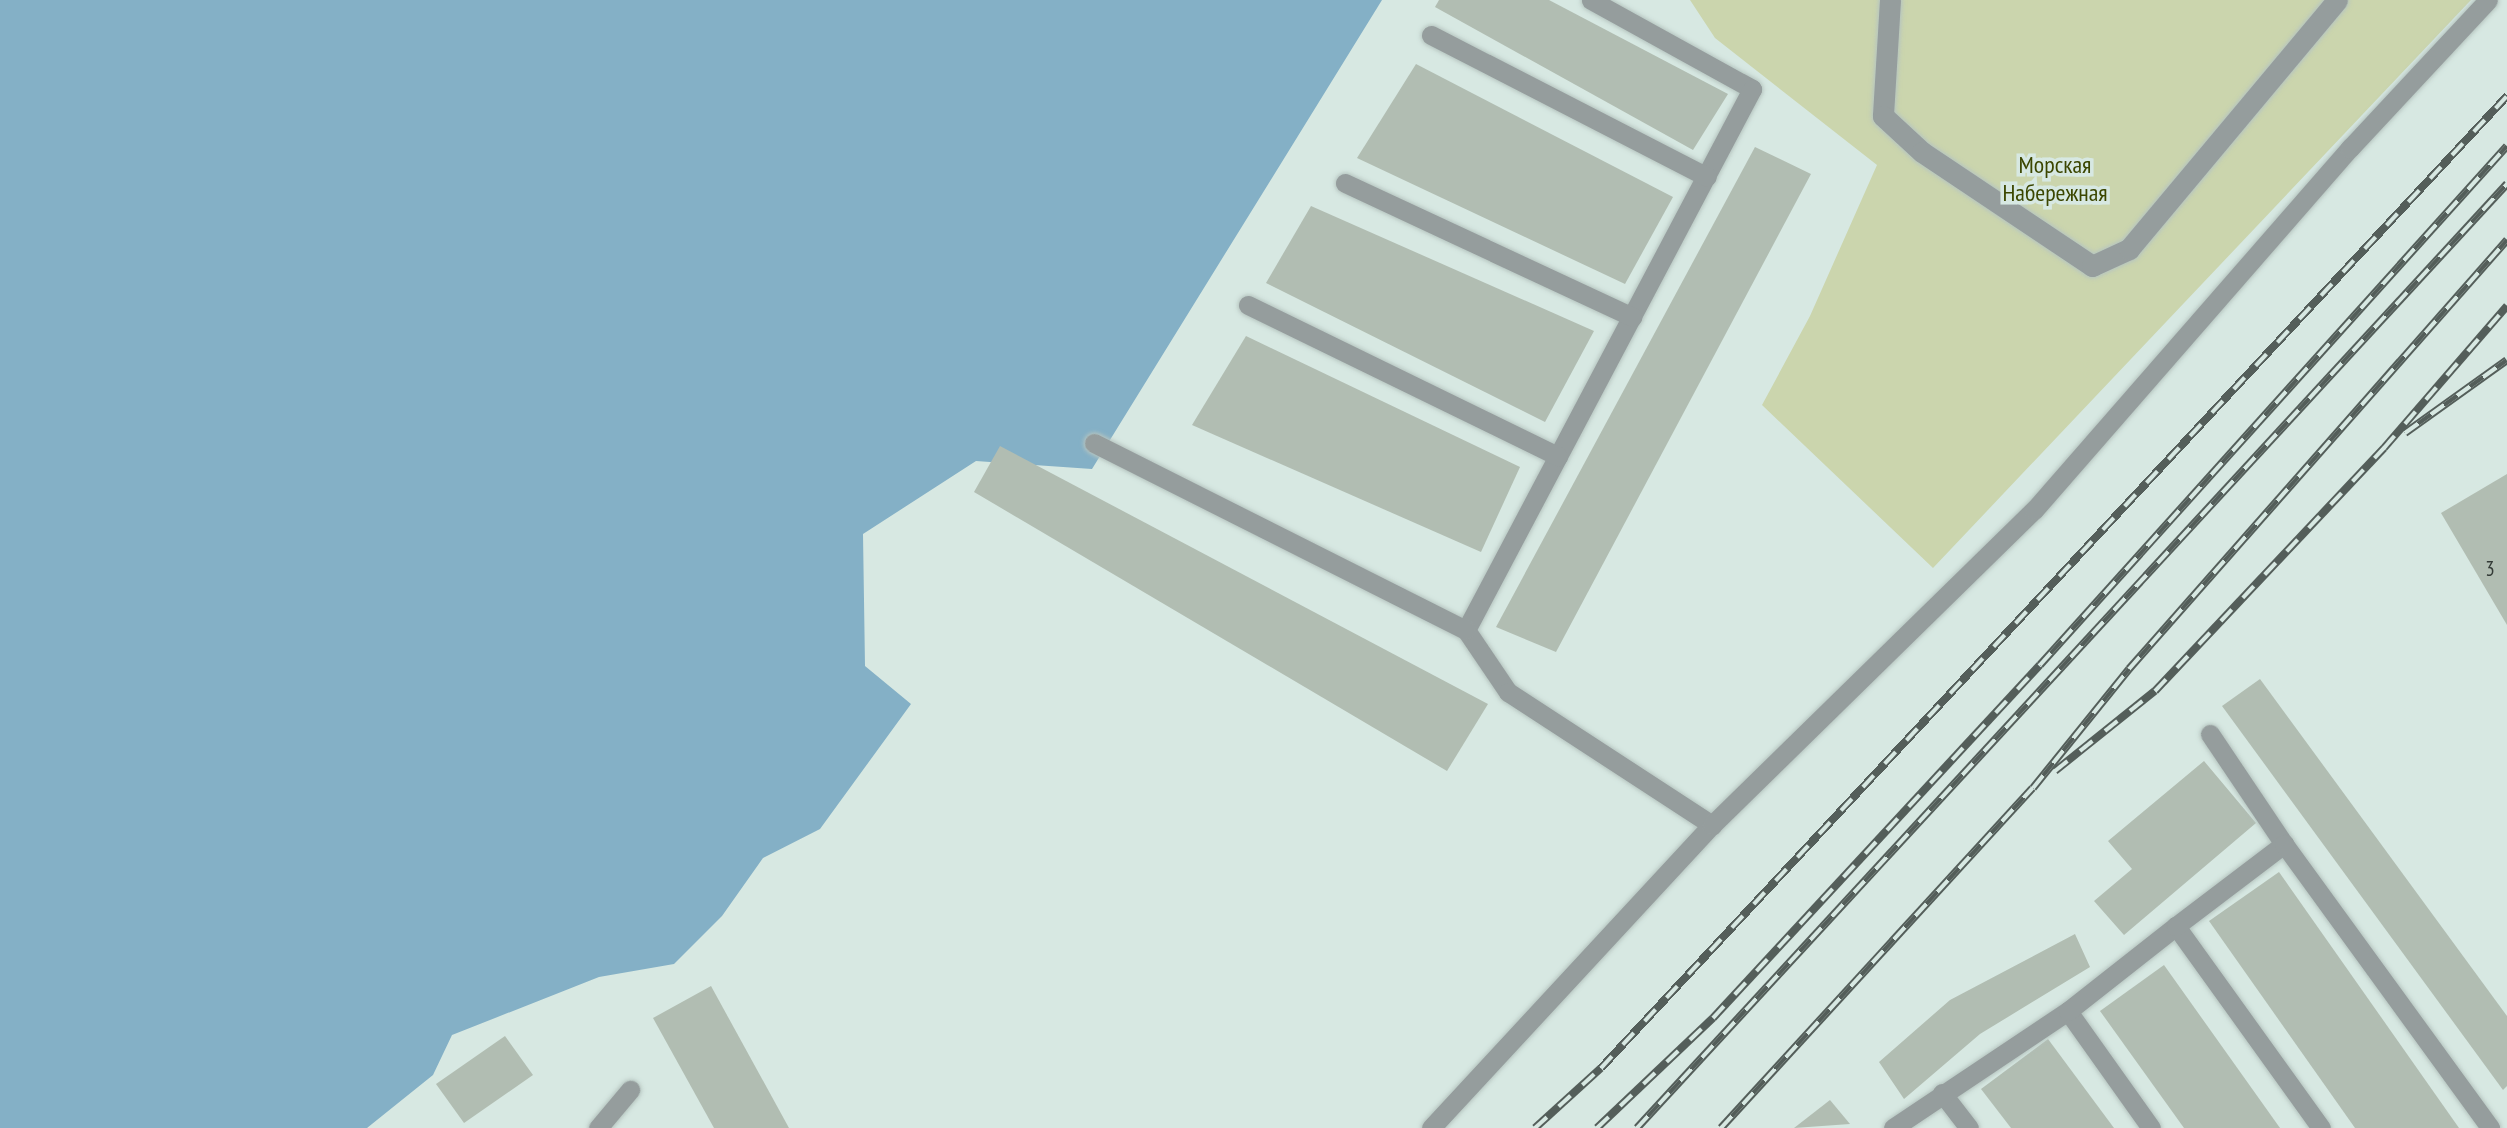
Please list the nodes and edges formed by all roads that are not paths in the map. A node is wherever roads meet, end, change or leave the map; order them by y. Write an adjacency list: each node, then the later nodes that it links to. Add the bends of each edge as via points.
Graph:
1 (1591, 0): 6 (lane, via 1752,89)
2 (1890, 0): 3 (street, via 1883,116 1922,152 2092,267 2129,248)
3 (2337, 0)
4 (2488, 0): 14 (lane, via 2350,148 2034,510)
5 (1430, 35): 6 (lane)
6 (1707, 177): 9 (lane)
7 (1345, 183): 9 (lane)
8 (1248, 305): 11 (lane)
9 (1632, 317): 11 (lane)
10 (1094, 443): 12 (lane)
11 (1558, 456): 12 (lane)
12 (1466, 630): 14 (lane, via 1508,692)
13 (2210, 734): 15 (lane)
14 (1712, 825): 21 (lane)
15 (2284, 844): 16 (lane); 26 (lane)
16 (2176, 926): 17 (lane); 25 (lane)
17 (2068, 1011): 19 (lane); 24 (lane)
18 (630, 1090): 20 (lane)
19 (1942, 1093): 22 (lane); 23 (lane)
20 (598, 1128)
21 (1431, 1128)
22 (1893, 1128)
23 (1969, 1128)
24 (2151, 1128)
25 (2321, 1128)
26 (2490, 1128)

